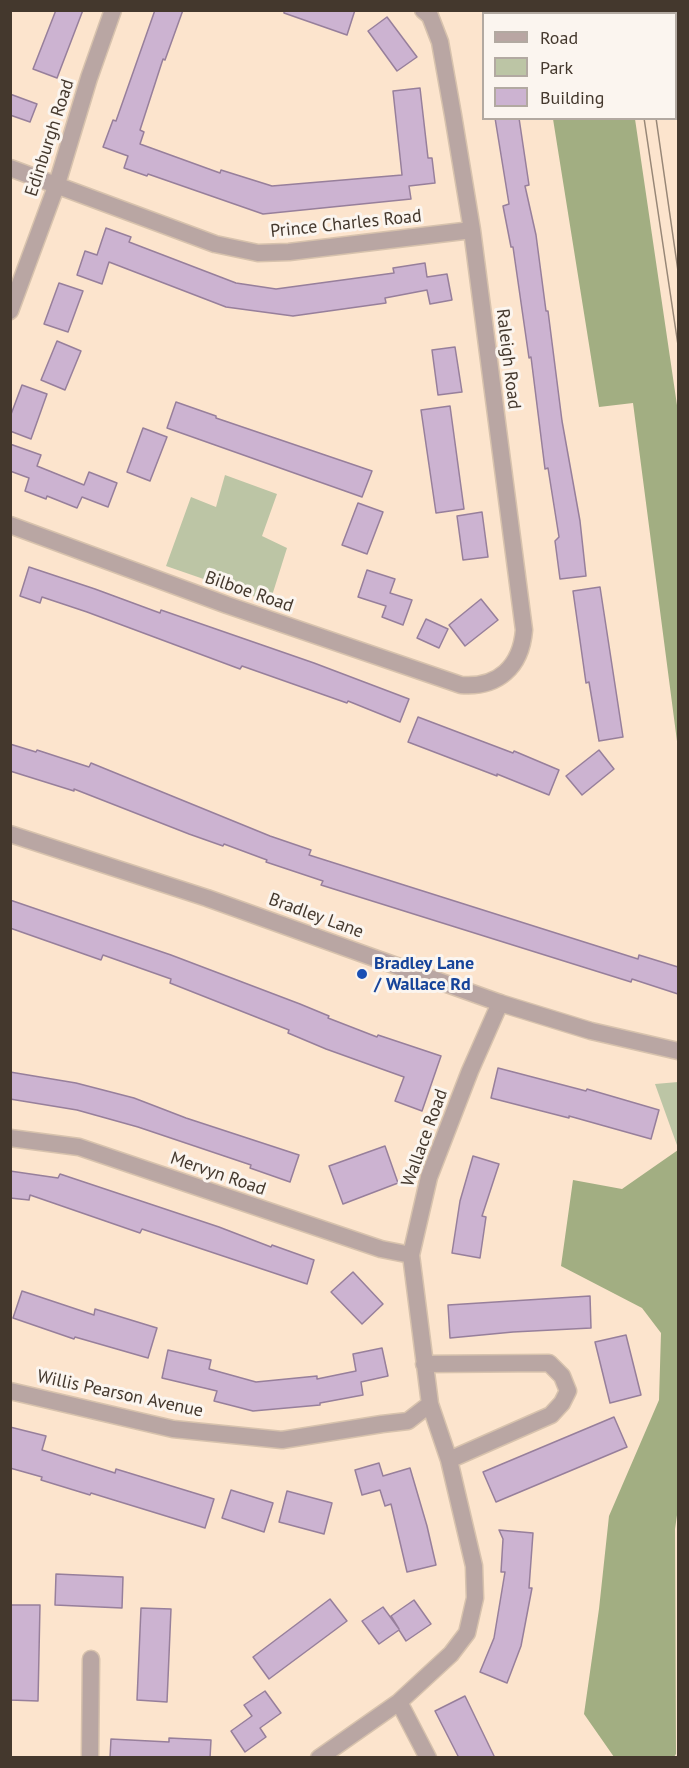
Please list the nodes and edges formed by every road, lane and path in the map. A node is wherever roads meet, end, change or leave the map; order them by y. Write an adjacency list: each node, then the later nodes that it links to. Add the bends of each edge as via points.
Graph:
1 (113, 10): 4 (street, Edinburgh Road)
2 (427, 13): 5 (street, Raleigh Road, via 440,42)
3 (10, 168): 4 (street, Prince Charles Road)
4 (57, 184): 5 (street, Prince Charles Road, via 215,244 258,253); 6 (street, Edinburgh Road)
5 (472, 230): 8 (street, Raleigh Road, via 524,630 523,647 509,669 497,680)
6 (10, 311)
7 (10, 525): 8 (street, Bilboe Road, via 227,605 461,685)
8 (477, 686)
9 (10, 834): 10 (street, Bradley Lane, via 207,898)
10 (500, 1004): 11 (street, Bradley Lane); 13 (street, Wallace Road, via 429,1178)
11 (678, 1052)
12 (10, 1138): 13 (street, Mervyn Road, via 79,1148 381,1249)
13 (411, 1255): 14 (street, Wallace Road)
14 (424, 1364): 16 (street, Wallace Road); 17 (street, via 549,1363 562,1376 568,1391 551,1415)
15 (10, 1391): 16 (street, Willis Pearson Avenue, via 173,1429 282,1440 408,1421)
16 (430, 1404): 17 (street, Wallace Road)
17 (449, 1460): 19 (street, Wallace Road, via 474,1566 475,1598 466,1633 452,1654)
18 (92, 1659): 21 (street)
19 (399, 1702): 20 (street, Wallace Road); 22 (street)
20 (328, 1755)
21 (90, 1758)
22 (428, 1758)

